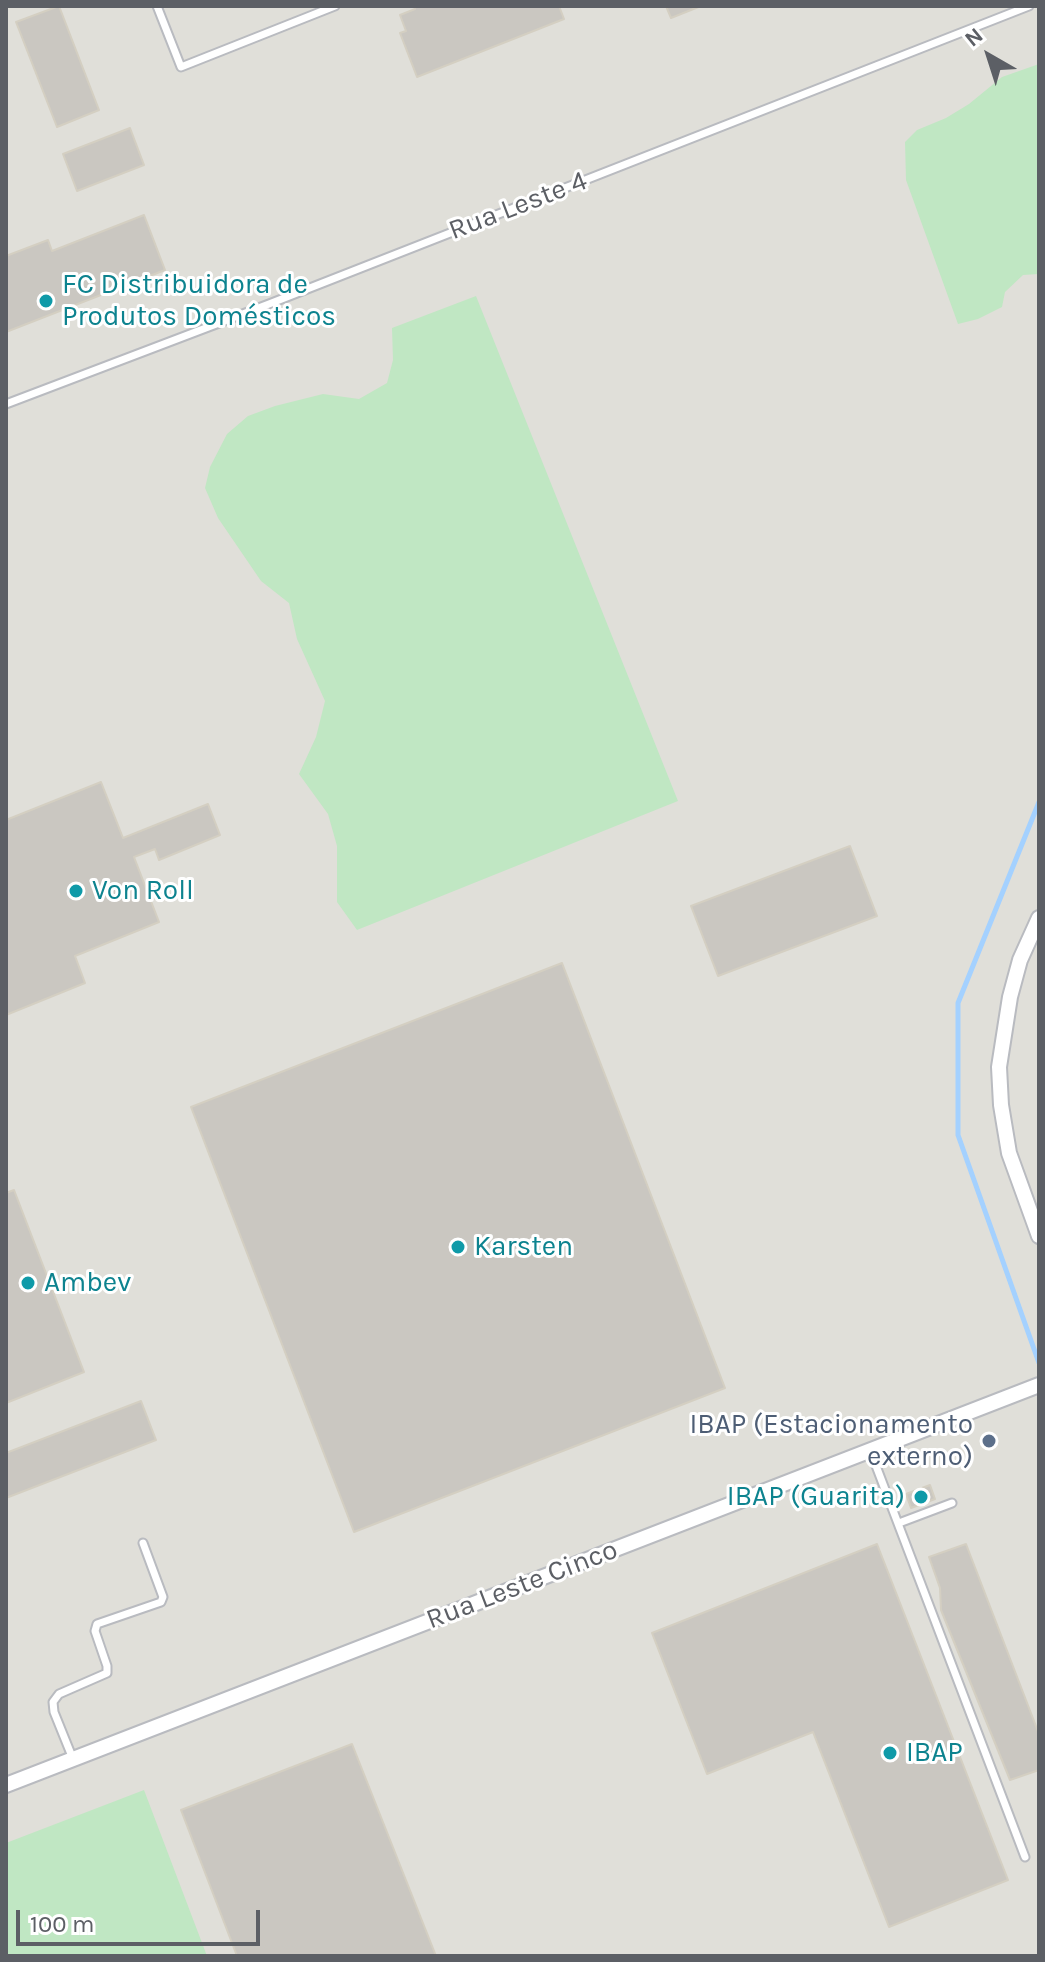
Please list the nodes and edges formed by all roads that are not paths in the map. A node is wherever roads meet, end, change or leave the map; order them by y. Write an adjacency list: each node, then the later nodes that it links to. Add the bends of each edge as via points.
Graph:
1 (157, 6): 2 (lane, via 181,67)
2 (335, 6)
3 (1029, 6): 4 (lane, Rua Leste 4)
4 (6, 404)
5 (1039, 918): 6 (street, via 1010,997 999,1067 1009,1153)
6 (1039, 1236)
7 (1039, 1385): 8 (street, Rua Leste Cinco)
8 (870, 1450): 10 (lane); 12 (street, Rua Leste Cinco)
9 (952, 1503): 10 (lane)
10 (899, 1523): 14 (lane)
11 (143, 1543): 12 (lane, via 161,1602 97,1624 107,1673 59,1694 53,1702)
12 (73, 1759): 13 (street, Rua Leste Cinco)
13 (6, 1785)
14 (1025, 1857)

